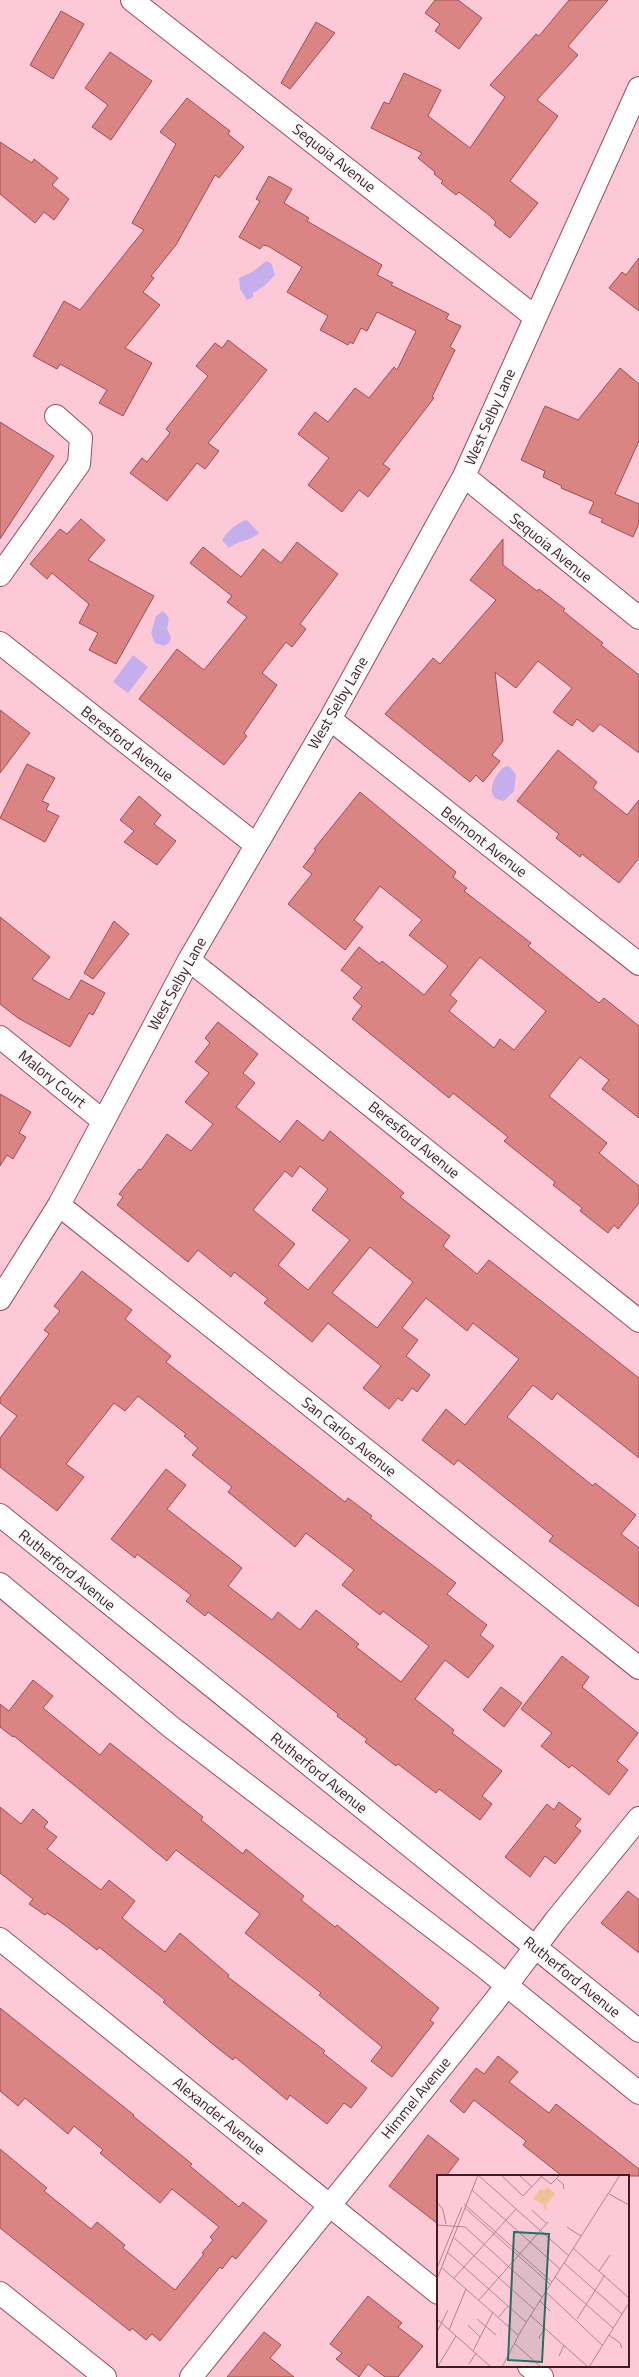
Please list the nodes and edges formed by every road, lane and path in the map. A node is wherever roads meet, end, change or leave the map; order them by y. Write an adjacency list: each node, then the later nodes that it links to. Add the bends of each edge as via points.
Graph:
1 (132, 0): 3 (street, Sequoia Avenue)
2 (639, 88): 3 (street, West Selby Lane)
3 (535, 317): 5 (street, West Selby Lane)
4 (56, 416): 6 (street, via 80,438 79,464)
5 (464, 476): 7 (street, Sequoia Avenue); 9 (street, West Selby Lane)
6 (0, 575)
7 (639, 618)
8 (0, 644): 10 (street, Beresford Avenue)
9 (330, 719): 10 (street, West Selby Lane); 12 (street, Belmont Avenue)
10 (255, 844): 11 (street, West Selby Lane)
11 (189, 960): 14 (street, West Selby Lane); 17 (street, Beresford Avenue)
12 (639, 964)
13 (0, 1037): 14 (street, Malory Court)
14 (103, 1121): 15 (street, West Selby Lane)
15 (59, 1205): 16 (street, West Selby Lane); 20 (street, San Carlos Avenue)
16 (0, 1299)
17 (639, 1321)
18 (0, 1515): 23 (street, Rutherford Avenue)
19 (0, 1584): 24 (street, via 171,1727)
20 (639, 1668)
21 (639, 1818): 23 (street, Himmel Avenue)
22 (0, 1939): 27 (street, Alexander Avenue)
23 (535, 1947): 24 (street, Himmel Avenue); 25 (street, Rutherford Avenue)
24 (506, 1985): 26 (street); 27 (street, Himmel Avenue)
25 (639, 2031)
26 (639, 2093)
27 (330, 2205): 28 (street, Alexander Avenue); 32 (street, Himmel Avenue)
28 (437, 2292)
29 (0, 2293): 31 (street)
30 (530, 2367): 33 (street)
31 (105, 2377)
32 (191, 2377)
33 (542, 2377)

